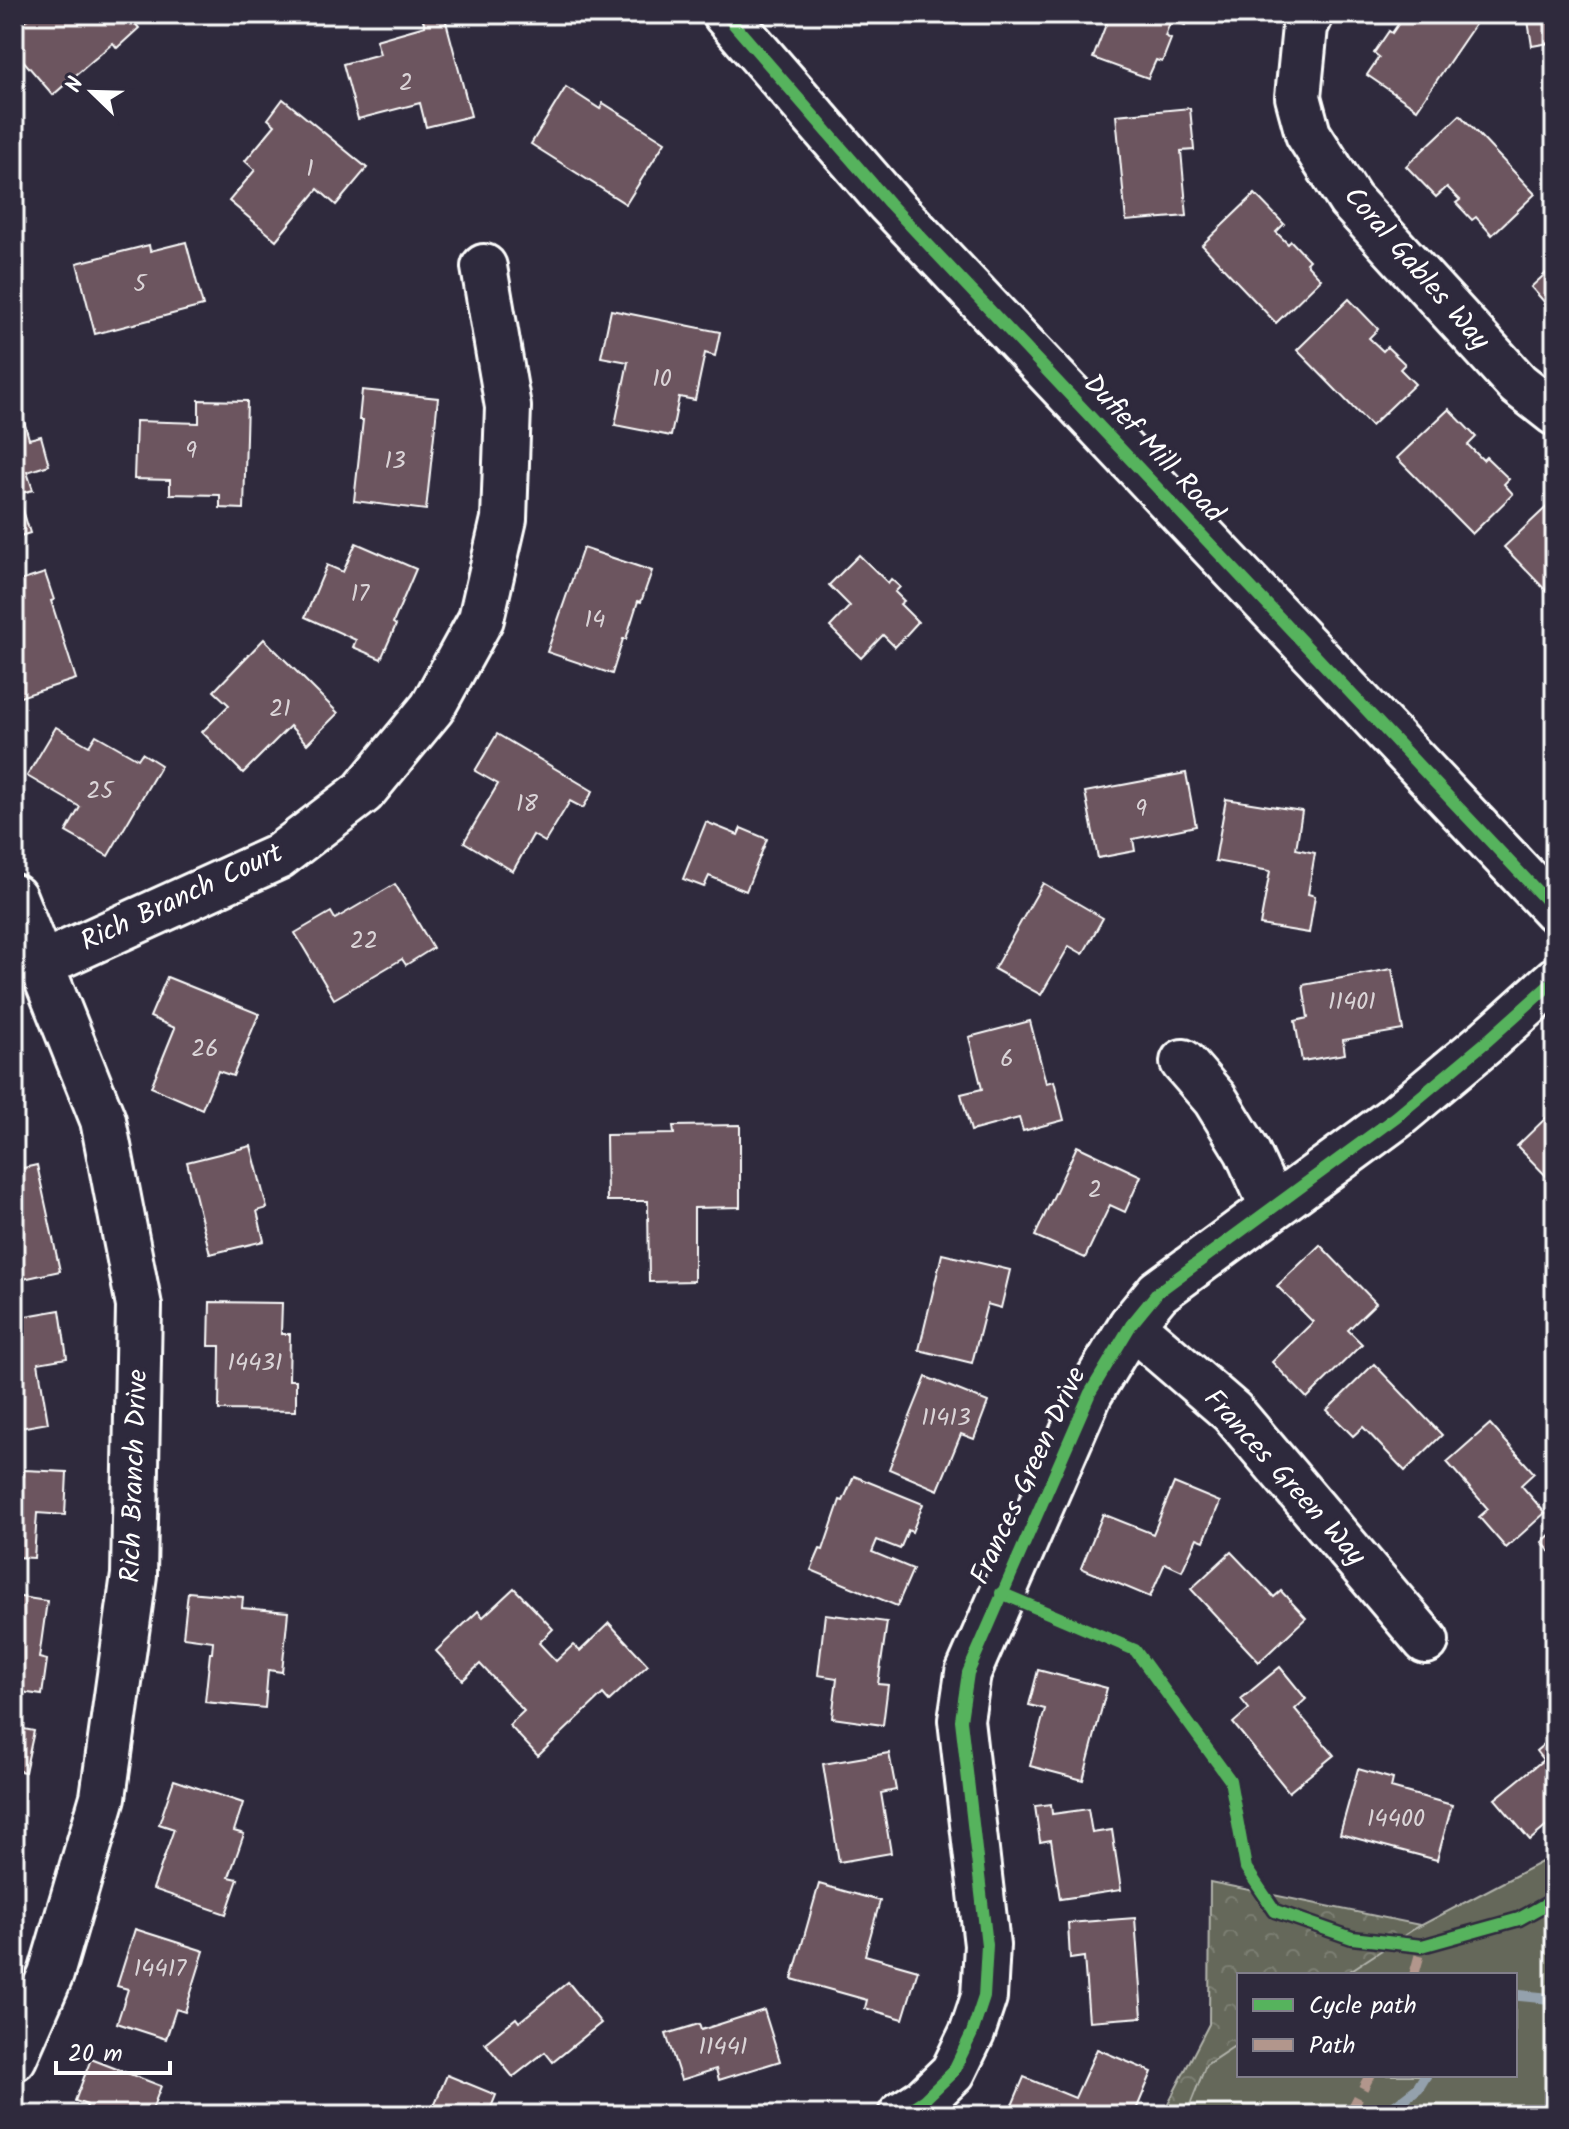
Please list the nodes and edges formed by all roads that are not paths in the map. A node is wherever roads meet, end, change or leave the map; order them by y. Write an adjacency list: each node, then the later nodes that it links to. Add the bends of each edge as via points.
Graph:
1 (725, 14): 6 (street, Dufief Mill Road, via 889,203)
2 (1311, 14): 4 (street, Coral Gables Way, via 1298,97 1308,134 1350,200 1518,384)
3 (484, 267): 7 (street, Rich Branch Court, via 508,407 504,519 481,619 432,708 363,792 278,857)
4 (1555, 413)
5 (14, 897): 7 (street, Rich Branch Drive)
6 (1555, 910)
7 (42, 964): 13 (street, Rich Branch Drive, via 103,1120 139,1306 134,1575 103,1797 51,1974)
8 (1555, 980): 10 (street, Frances Green Drive, via 1396,1117)
9 (1183, 1062): 10 (street, via 1215,1099)
10 (1272, 1206): 11 (street, Frances Green Drive, via 1158,1292)
11 (1131, 1325): 12 (street, Frances Green Way, via 1232,1412); 14 (street, Frances Green Drive, via 1090,1393 968,1673 961,1720 987,1945 984,1997 953,2072)
12 (1426, 1641)
13 (14, 2058)
14 (901, 2115)

